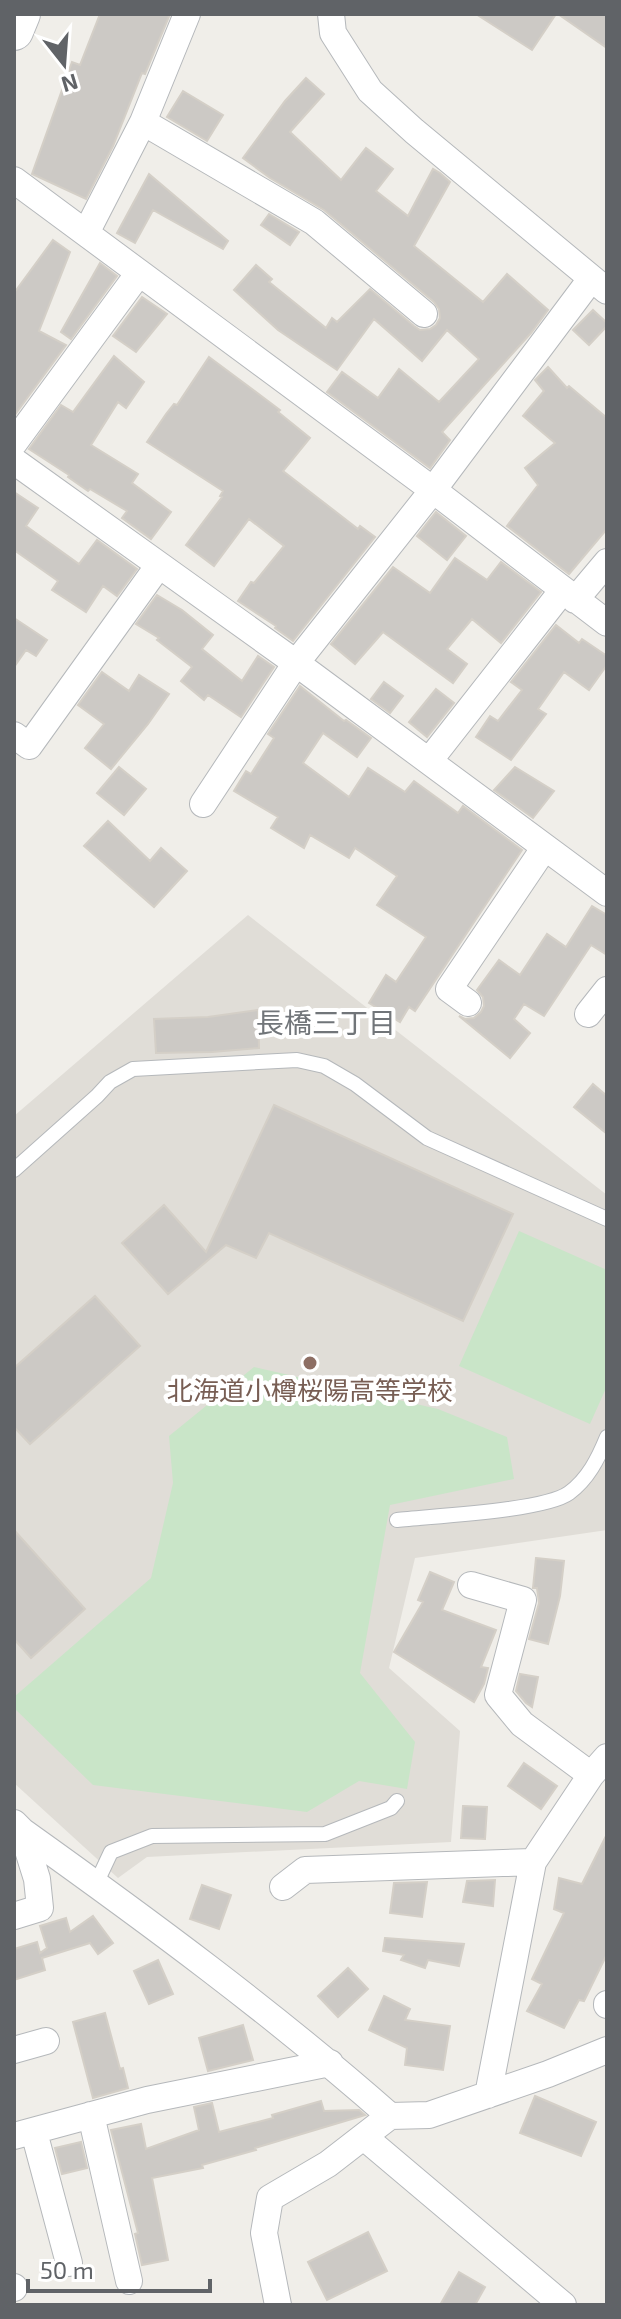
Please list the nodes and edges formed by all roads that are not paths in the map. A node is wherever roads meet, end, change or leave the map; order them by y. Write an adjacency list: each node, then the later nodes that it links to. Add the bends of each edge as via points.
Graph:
1 (21, 14): 4 (street)
2 (187, 14): 5 (street)
3 (331, 14): 9 (street, via 333,33 370,91)
4 (14, 31)
5 (143, 122): 7 (street); 10 (street, via 314,222)
6 (14, 180): 7 (street)
7 (86, 233): 8 (street)
8 (139, 273): 11 (street); 13 (street)
9 (599, 285): 13 (street)
10 (424, 314)
11 (14, 443)
12 (14, 461): 15 (street)
13 (433, 490): 16 (street); 18 (street)
14 (607, 562): 16 (street)
15 (159, 565): 18 (street); 19 (street, via 29,746)
16 (569, 595): 17 (street); 20 (street)
17 (607, 623)
18 (296, 663): 20 (street); 21 (street)
19 (14, 735)
20 (429, 761): 22 (street)
21 (203, 804)
22 (545, 847): 23 (street); 25 (street, via 449,989)
23 (607, 893)
24 (607, 990): 26 (street)
25 (468, 1003)
26 (588, 1014)
27 (14, 1170): 28 (lane, via 110,1082 133,1069 297,1060 324,1066 355,1084 427,1138)
28 (607, 1219)
29 (607, 1437): 30 (lane, via 593,1468 567,1494 537,1505)
30 (397, 1520)
31 (471, 1585): 32 (street, via 523,1600 498,1695 522,1724)
32 (599, 1766): 35 (street)
33 (397, 1801): 36 (lane, via 325,1834 152,1836 111,1852)
34 (18, 1827): 36 (street); 38 (street, via 37,1879 40,1908)
35 (533, 1862): 37 (street, via 305,1870); 43 (street)
36 (96, 1884): 42 (street)
37 (283, 1887)
38 (14, 1916)
39 (46, 2041): 40 (street)
40 (14, 2050)
41 (607, 2050): 43 (street)
42 (330, 2063): 44 (street); 45 (street)
43 (488, 2095): 45 (street, via 429,2115)
44 (91, 2115): 46 (street); 49 (street)
45 (390, 2116): 47 (street)
46 (24, 2134): 48 (street)
47 (364, 2137): 50 (street, via 270,2198 264,2233); 51 (street)
48 (69, 2263)
49 (129, 2281)
50 (278, 2305)
51 (563, 2305)

